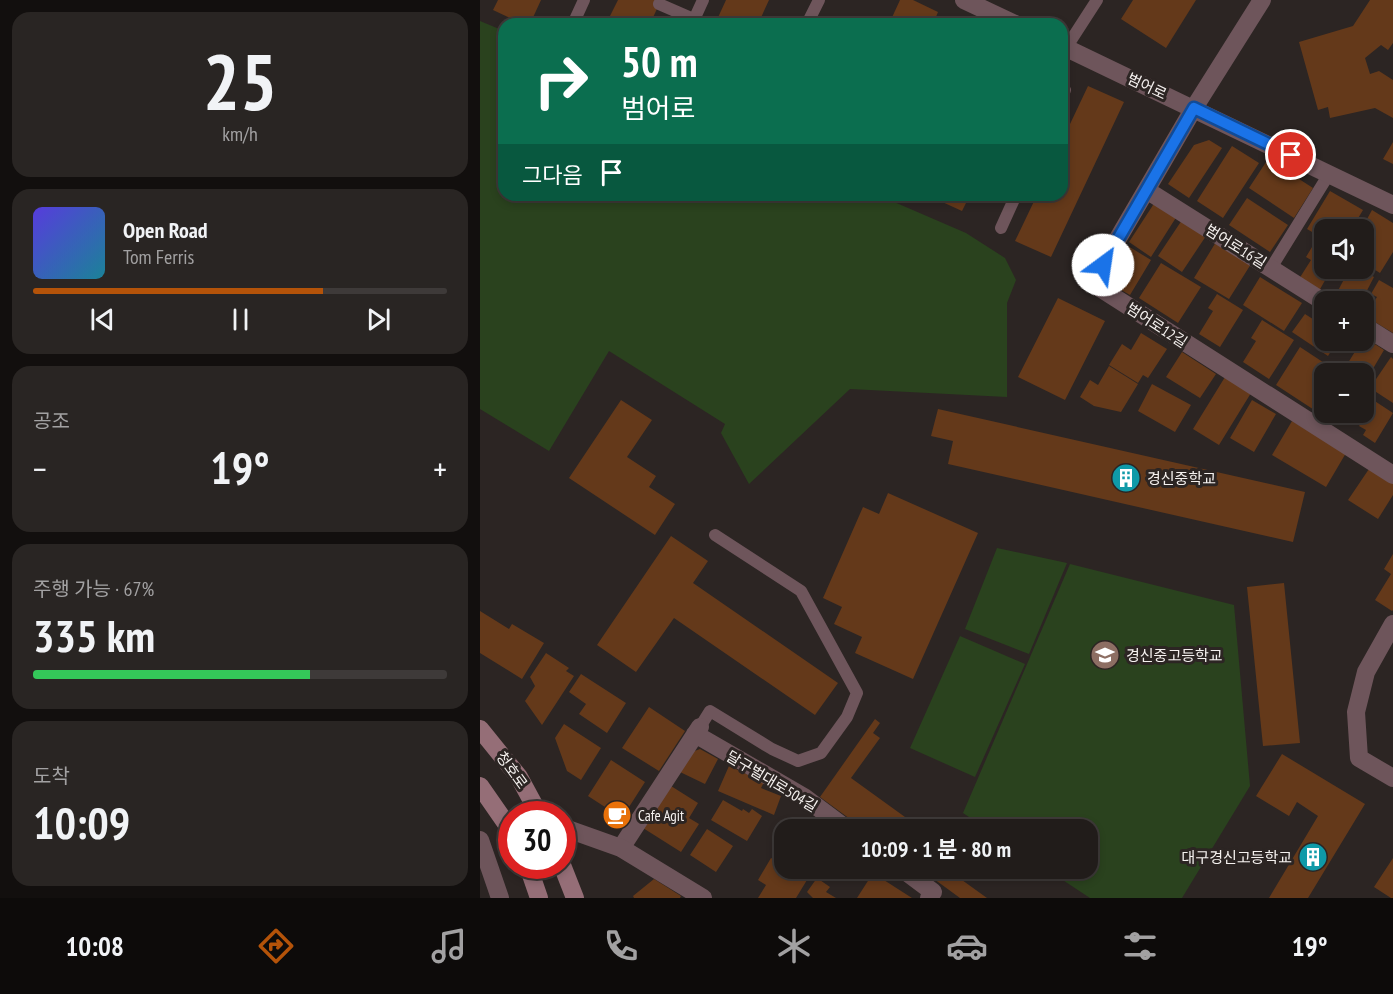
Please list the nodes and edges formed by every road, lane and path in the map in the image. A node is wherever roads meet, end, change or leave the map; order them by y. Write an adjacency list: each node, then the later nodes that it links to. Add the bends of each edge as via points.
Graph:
1 (584, 0): 8 (lane)
2 (703, 0): 10 (lane)
3 (819, 0): 11 (lane)
4 (964, 0): 12 (street)
5 (1262, 0): 15 (street, 범어로12길)
6 (1092, 2): 13 (lane)
7 (659, 4): 9 (lane)
8 (576, 18)
9 (689, 18)
10 (698, 18)
11 (810, 18)
12 (1002, 18)
13 (1068, 41)
14 (1068, 49): 15 (street, 범어로)
15 (1194, 108): 16 (street, 범어로); 17 (street, 범어로12길)
16 (1329, 174): 19 (street, 범어로); 21 (lane)
17 (1148, 191): 21 (street, 범어로16길); 25 (street, 범어로12길, via 1092,284)
18 (1013, 201): 20 (lane)
19 (1393, 205)
20 (1001, 228)
21 (1270, 268): 22 (street, 범어로16길)
22 (1314, 296)
23 (1374, 332): 24 (street)
24 (1393, 344)
25 (1393, 475)
26 (716, 534): 29 (lane, via 801,591 857,693 847,717 821,753 798,761 710,711)
27 (1393, 624): 30 (street, via 1366,672 1356,711 1359,758)
28 (480, 729): 32 (main road, 청호로, via 519,777)
29 (697, 731): 34 (street, 달구벌대로504길); 37 (street)
30 (1393, 778)
31 (480, 786): 33 (main road)
32 (532, 801)
33 (498, 812)
34 (833, 819)
35 (576, 832): 37 (street)
36 (480, 840): 41 (street)
37 (621, 848): 44 (street)
38 (532, 879): 42 (main road)
39 (568, 879): 43 (main road)
40 (916, 879): 45 (street, via 933,892)
41 (500, 898)
42 (539, 898)
43 (575, 898)
44 (703, 898)
45 (928, 898)

